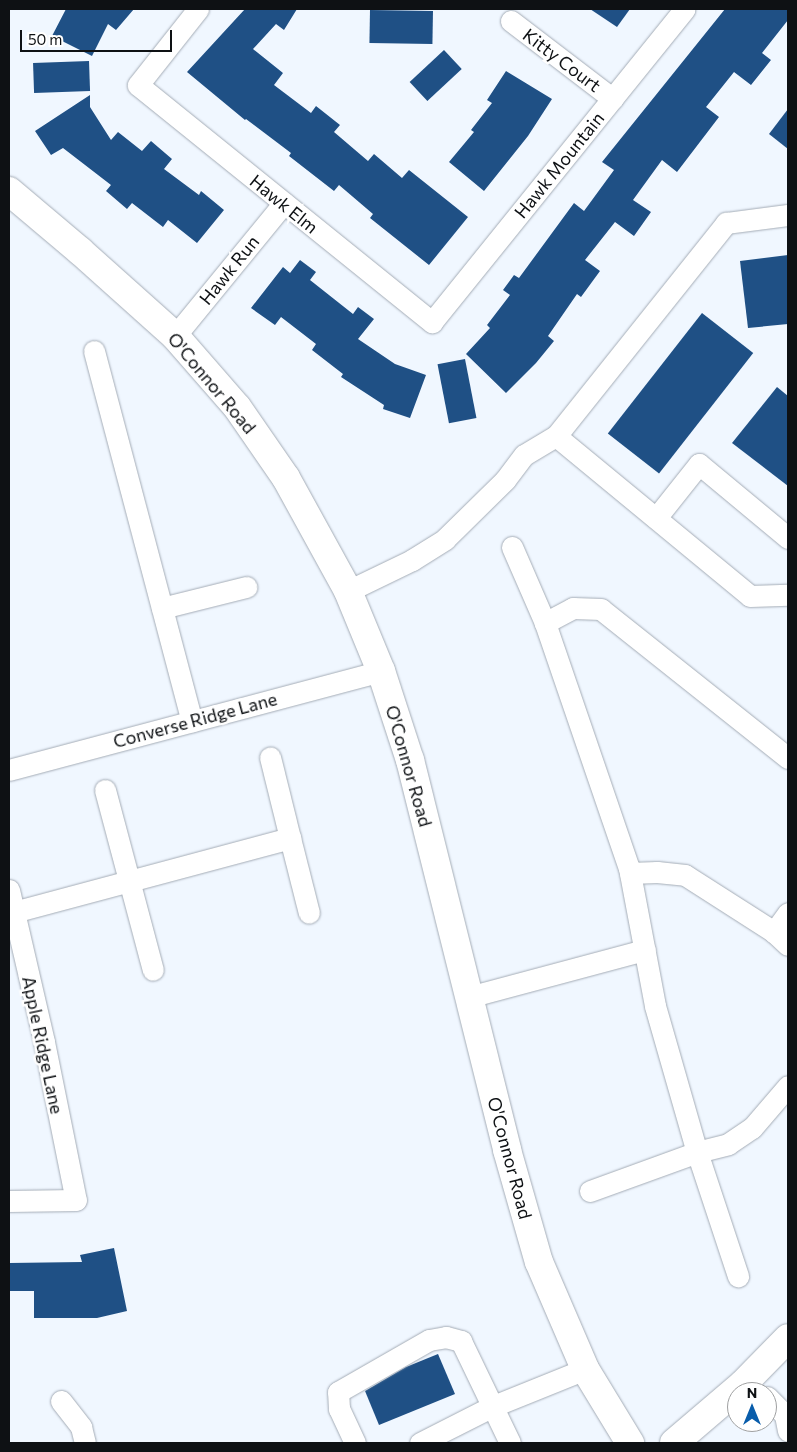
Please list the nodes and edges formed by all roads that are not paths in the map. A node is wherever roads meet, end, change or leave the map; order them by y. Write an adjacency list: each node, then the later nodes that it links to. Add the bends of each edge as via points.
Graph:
1 (198, 9): 6 (street, Hawk Elm, via 138,85)
2 (685, 9): 4 (street, Hawk Mountain)
3 (511, 22): 4 (street, Kitty Court)
4 (612, 99): 8 (street, Hawk Mountain)
5 (9, 191): 9 (main road, O'Connor Road)
6 (284, 203): 8 (street, Hawk Elm); 9 (street, Hawk Run)
7 (788, 215): 11 (street, via 726,223)
8 (432, 322)
9 (175, 336): 16 (main road, O'Connor Road, via 237,406 286,478)
10 (94, 351): 18 (street)
11 (556, 436): 12 (street); 16 (street, via 524,455 505,480 445,539 412,560)
12 (656, 518): 13 (street, via 699,464); 17 (street, via 750,596)
13 (788, 538)
14 (512, 547): 19 (street)
15 (246, 588): 18 (street)
16 (348, 591): 20 (main road, O'Connor Road)
17 (788, 595)
18 (162, 608): 21 (street)
19 (545, 623): 23 (street, via 573,608 601,609); 27 (street)
20 (381, 671): 21 (street, Converse Ridge Lane); 36 (main road, O'Connor Road, via 410,760)
21 (192, 720): 24 (street, Converse Ridge Lane)
22 (270, 757): 26 (street)
23 (788, 758)
24 (9, 770)
25 (105, 790): 28 (street)
26 (290, 838): 28 (street); 31 (street)
27 (630, 874): 33 (street, via 685,875); 34 (street)
28 (129, 881): 30 (street); 35 (street)
29 (9, 890): 30 (street, Apple Ridge Lane)
30 (14, 912): 40 (street, Apple Ridge Lane, via 76,1200)
31 (309, 913)
32 (788, 913): 33 (street)
33 (781, 938)
34 (645, 950): 36 (street); 38 (street, via 655,1006)
35 (153, 970)
36 (469, 998): 43 (main road, O'Connor Road, via 539,1262)
37 (788, 1086): 38 (street, via 752,1128 728,1144)
38 (697, 1152): 39 (street); 41 (street)
39 (590, 1191)
40 (9, 1200)
41 (738, 1276)
42 (788, 1338): 44 (main road)
43 (585, 1369): 47 (street); 54 (main road, O'Connor Road)
44 (757, 1382)
45 (61, 1401): 50 (street, via 81,1427)
46 (727, 1405): 55 (main road)
47 (492, 1407): 51 (street, via 460,1341 446,1337 429,1340 338,1392 339,1409); 52 (street); 53 (street)
48 (777, 1407): 49 (street, via 785,1415)
49 (788, 1432): 56 (street)
50 (85, 1443)
51 (355, 1443)
52 (420, 1443)
53 (510, 1443)
54 (630, 1443)
55 (674, 1443)
56 (785, 1443)

